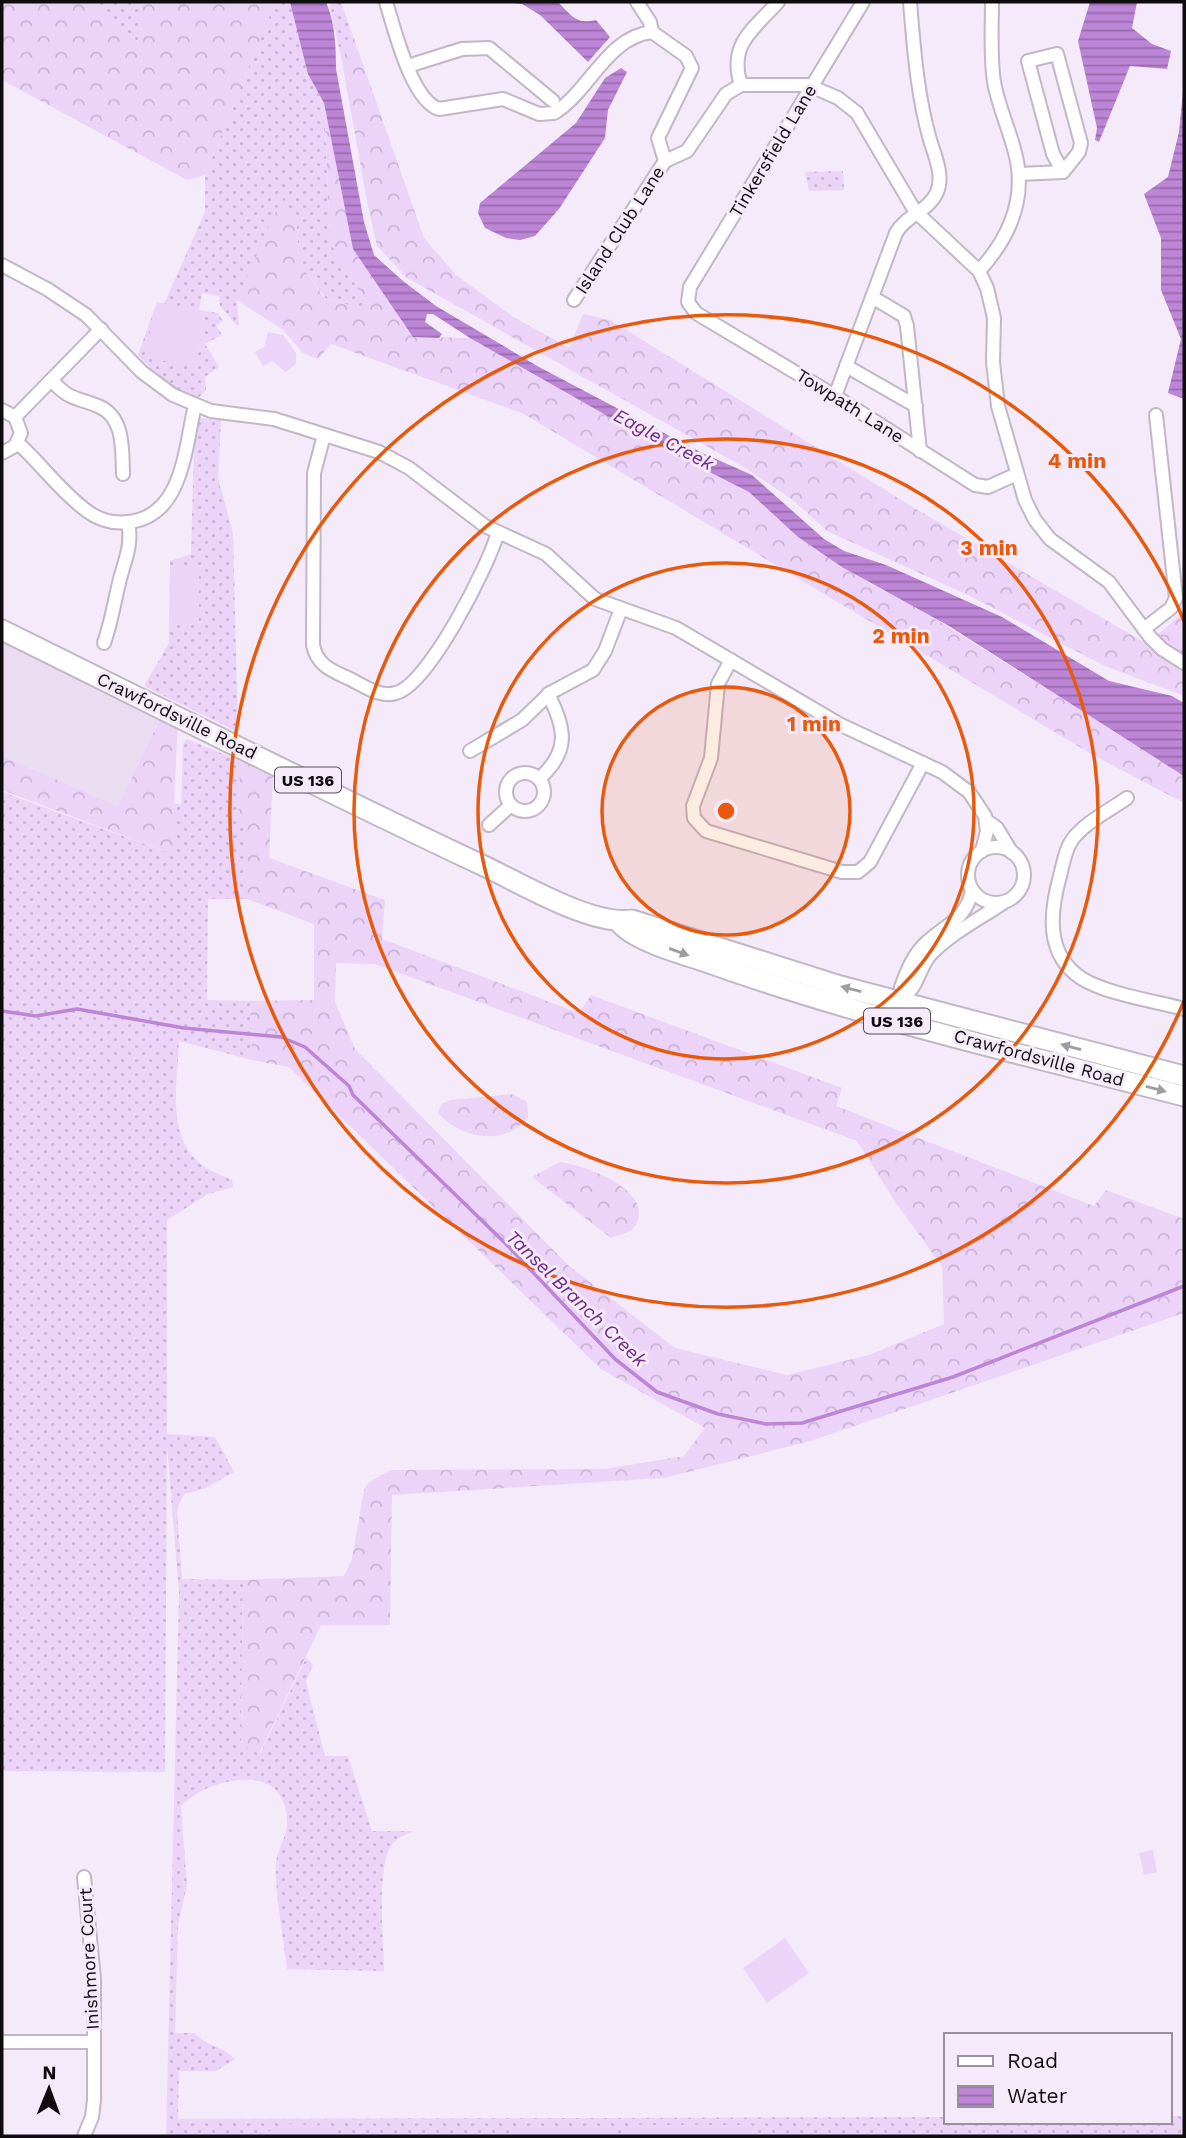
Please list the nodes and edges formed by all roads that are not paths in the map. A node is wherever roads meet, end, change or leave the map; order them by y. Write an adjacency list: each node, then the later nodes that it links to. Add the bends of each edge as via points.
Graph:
1 (386, 2): 8 (street)
2 (637, 2): 7 (street)
3 (778, 2): 9 (street, via 737,52 735,65)
4 (863, 2): 10 (street, Tinkersfield Lane)
5 (910, 2): 15 (street, via 918,96 940,179 934,197)
6 (992, 2): 14 (street, via 994,79)
7 (652, 33): 8 (street, via 615,50 562,109 549,114 531,112 503,99 433,107); 12 (street, via 686,56 692,68 658,138)
8 (408, 66): 11 (street, via 462,49 489,48)
9 (741, 85): 10 (street); 12 (street, via 726,94 687,151)
10 (812, 86): 15 (street, via 857,113); 20 (street, Tinkersfield Lane, via 690,287)
11 (553, 100)
12 (665, 161): 19 (street, Island Club Lane)
13 (1063, 173): 13 (street, via 1081,144 1057,54 1028,61 1053,154); 14 (street)
14 (1019, 174): 17 (street, via 1011,224)
15 (915, 211): 17 (street); 18 (street, via 896,233)
16 (2, 265): 21 (street, via 63,299)
17 (979, 271): 35 (street, via 993,307 996,391)
18 (872, 297): 22 (street); 26 (street, via 904,316)
19 (574, 300)
20 (688, 302): 24 (street, Towpath Lane, via 696,313)
21 (101, 329): 23 (street); 25 (street, via 153,382)
22 (846, 366): 24 (street); 26 (street)
23 (51, 380): 29 (street); 34 (street, via 72,400 99,406 115,420)
24 (835, 396): 32 (street, Towpath Lane)
25 (195, 405): 30 (street, via 231,415 274,419); 36 (street, via 173,491 155,513)
26 (916, 406): 32 (street)
27 (2, 410): 29 (street)
28 (1156, 415): 39 (street, via 1176,598 1164,615)
29 (15, 417): 31 (street, via 21,429)
30 (324, 435): 37 (street, via 396,461); 37 (street, via 314,472 315,654 329,668 380,693 406,689 461,613)
31 (18, 443): 33 (street); 36 (street, via 85,509 106,521)
32 (920, 451): 35 (street, Towpath Lane, via 977,486 996,484)
33 (2, 453)
34 (123, 474)
35 (1017, 474): 39 (street, via 1028,508 1044,532 1109,582)
36 (128, 522): 41 (street, via 129,555)
37 (498, 532): 38 (street, via 546,554 586,594)
38 (621, 609): 42 (street, via 677,628); 44 (street, via 593,670)
39 (1144, 629): 43 (street, via 1162,649)
40 (2, 630): 56 (main road, Crawfordsville Road / US 136, via 430,841 575,908 619,922 626,931 801,994)
41 (104, 643)
42 (731, 660): 46 (street, via 839,724); 46 (street, via 718,684 711,758 694,803 693,816 709,833 845,873 864,869)
43 (1184, 663)
44 (548, 694): 45 (street, via 522,720); 47 (street, via 559,716 562,740 555,762)
45 (470, 751)
46 (923, 764): 50 (street, via 962,786)
47 (539, 779): 49 (street, via 526,773 513,778 507,791); 49 (street, via 544,792 540,804 527,811)
48 (1127, 798): 57 (street, via 1069,844 1052,908 1052,934 1062,957 1081,978)
49 (512, 805): 51 (street)
50 (987, 821): 52 (street); 53 (street, via 997,828)
51 (489, 825)
52 (982, 851): 53 (street, via 995,848); 54 (street, via 969,867)
53 (1012, 853): 55 (street, via 1023,879)
54 (972, 890): 55 (street, via 990,902); 56 (street, via 959,917 915,956 901,987)
55 (1009, 899): 56 (street, via 935,951 923,964)
56 (902, 1007): 58 (main road, Crawfordsville Road / US 136, one-way to 56); 59 (main road, Crawfordsville Road / US 136, one-way to 59)
57 (1184, 1009)
58 (1184, 1076)
59 (1184, 1096)
60 (84, 1877): 62 (street, Inishmore Court, via 93,1967)
61 (2, 2042): 62 (street)
62 (94, 2042): 63 (street, Inishmore Court, via 94,2108)
63 (84, 2136)

